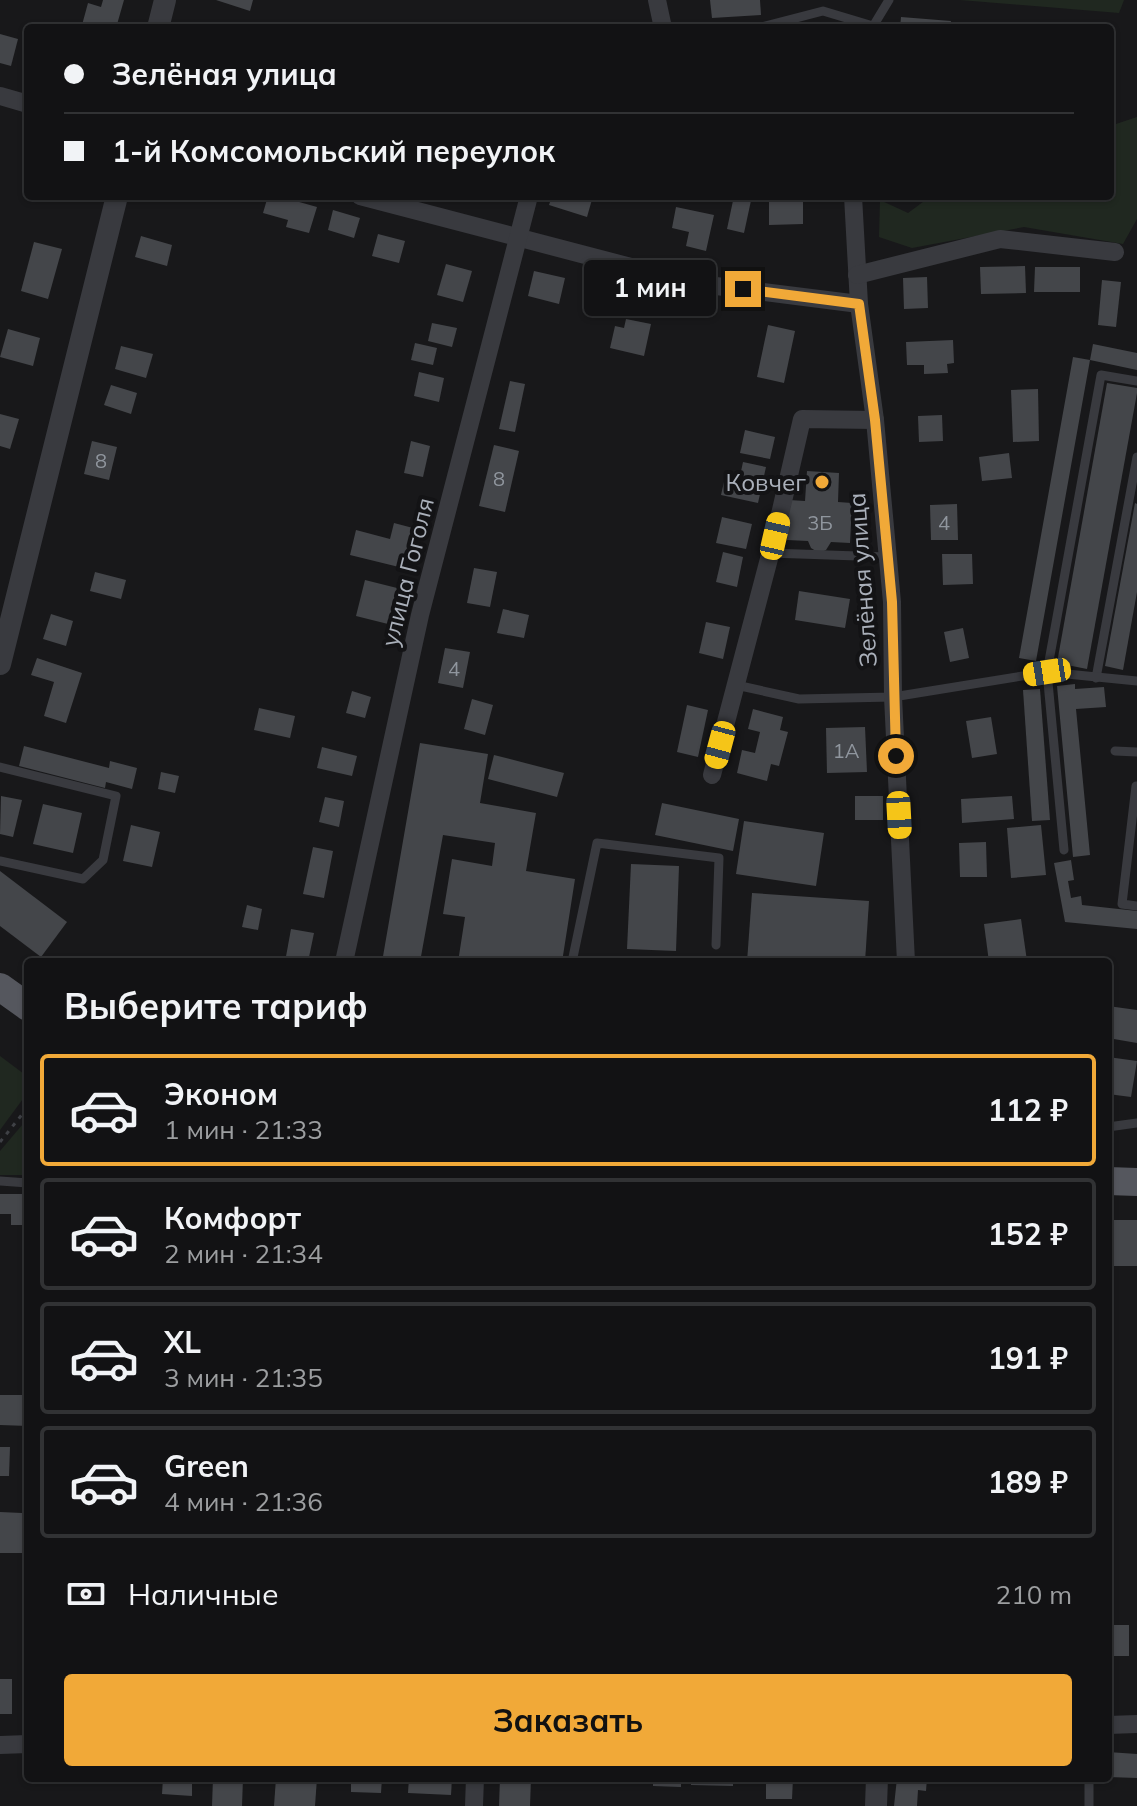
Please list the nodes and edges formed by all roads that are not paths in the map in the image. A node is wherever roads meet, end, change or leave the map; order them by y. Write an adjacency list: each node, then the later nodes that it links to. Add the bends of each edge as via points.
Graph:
1 (165, 0): 5 (street)
2 (657, 0): 6 (street)
3 (665, 0): 7 (lane)
4 (889, 0): 10 (lane)
5 (159, 24)
6 (657, 24)
7 (658, 24)
8 (773, 24): 9 (lane, via 823,11)
9 (864, 24)
10 (875, 24)
11 (0, 96): 12 (street)
12 (24, 103)
13 (116, 200): 26 (street)
14 (375, 200): 17 (street)
15 (528, 200): 17 (street, улица Гоголя)
16 (853, 200): 19 (street, Зелёная улица)
17 (517, 238): 20 (street, via 692,283); 41 (street, улица Гоголя, via 420,615)
18 (1115, 252): 19 (street, via 1000,239)
19 (857, 275): 20 (street, Зелёная улица)
20 (859, 304): 22 (street, Зелёная улица)
21 (1137, 381): 27 (lane, via 1101,375)
22 (875, 420): 24 (street, via 802,419); 25 (street, Зелёная улица)
23 (1137, 457): 28 (lane)
24 (770, 553): 25 (lane); 30 (street)
25 (887, 557): 31 (street, Зелёная улица)
26 (0, 664)
27 (1047, 672): 28 (lane); 31 (lane); 37 (lane)
28 (1096, 678): 29 (lane)
29 (1137, 681)
30 (736, 685): 31 (lane, via 799,699); 35 (street)
31 (893, 697): 43 (street, Зелёная улица)
32 (1115, 751): 33 (lane)
33 (1137, 752)
34 (0, 767): 38 (lane, via 116,796 103,860 83,879)
35 (712, 775)
36 (1136, 786): 39 (lane, via 1122,904)
37 (1064, 850)
38 (0, 861)
39 (1137, 906)
40 (716, 945): 42 (lane, via 719,858 597,843)
41 (345, 958)
42 (573, 958)
43 (906, 958)
44 (0, 987): 46 (main road)
45 (0, 998): 47 (main road)
46 (24, 1005)
47 (24, 1006)
48 (1137, 1123): 49 (lane)
49 (1112, 1126)
50 (0, 1181): 53 (lane)
51 (1112, 1181): 52 (main road)
52 (1137, 1182)
53 (24, 1183)
54 (1137, 1724): 55 (street)
55 (1112, 1725)
56 (24, 1744): 57 (street)
57 (0, 1745)
58 (475, 1782): 61 (street)
59 (877, 1782): 62 (street)
60 (1089, 1782): 63 (lane)
61 (474, 1806)
62 (876, 1806)
63 (1089, 1806)

